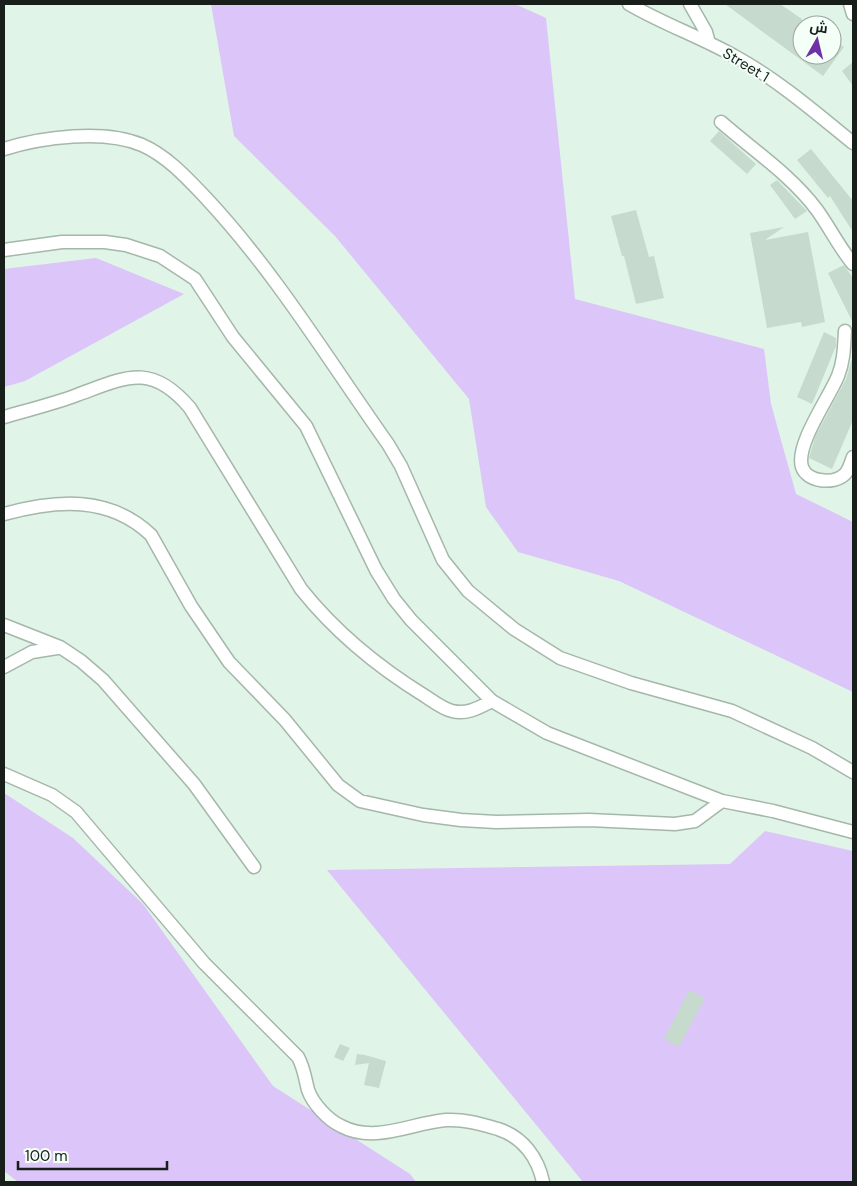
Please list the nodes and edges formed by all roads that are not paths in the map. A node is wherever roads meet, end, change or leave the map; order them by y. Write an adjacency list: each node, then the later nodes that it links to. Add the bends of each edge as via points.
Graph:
1 (629, 4): 5 (street, Street 1)
2 (690, 4): 5 (street)
3 (850, 4): 4 (street)
4 (853, 14)
5 (709, 43): 7 (street, Street 1, via 758,70)
6 (721, 122): 10 (street, via 787,176 817,210)
7 (853, 143)
8 (4, 149): 19 (street, via 48,139 90,137 141,145 160,156 220,213 279,285 388,444 443,560 468,592 514,629 560,658 631,683 732,712 812,748)
9 (4, 250): 18 (street, via 62,242 126,245 160,256 195,279 233,337 306,426 376,570 394,599)
10 (853, 264)
11 (845, 331): 13 (street, via 844,357 839,374 801,454 806,473 831,481 845,474)
12 (4, 417): 18 (street, via 77,396 122,378 154,379 181,397 204,427 302,589 337,631 405,684 452,711 474,709)
13 (853, 457)
14 (4, 514): 21 (street, via 44,505 87,503 118,512 142,526 151,535 191,606 229,662 284,720 338,785 360,801 461,820 675,824 695,821)
15 (4, 625): 16 (street)
16 (60, 647): 17 (street, via 32,652); 23 (street, via 81,661 125,704 194,784)
17 (4, 667)
18 (492, 701): 21 (street, via 547,733)
19 (853, 772)
20 (4, 774): 24 (street, via 52,795 88,823 204,963 298,1058 309,1093 331,1119 350,1130 370,1134 446,1120 472,1121 507,1132 523,1143 534,1158)
21 (722, 801): 22 (street)
22 (853, 832)
23 (254, 867)
24 (543, 1182)

